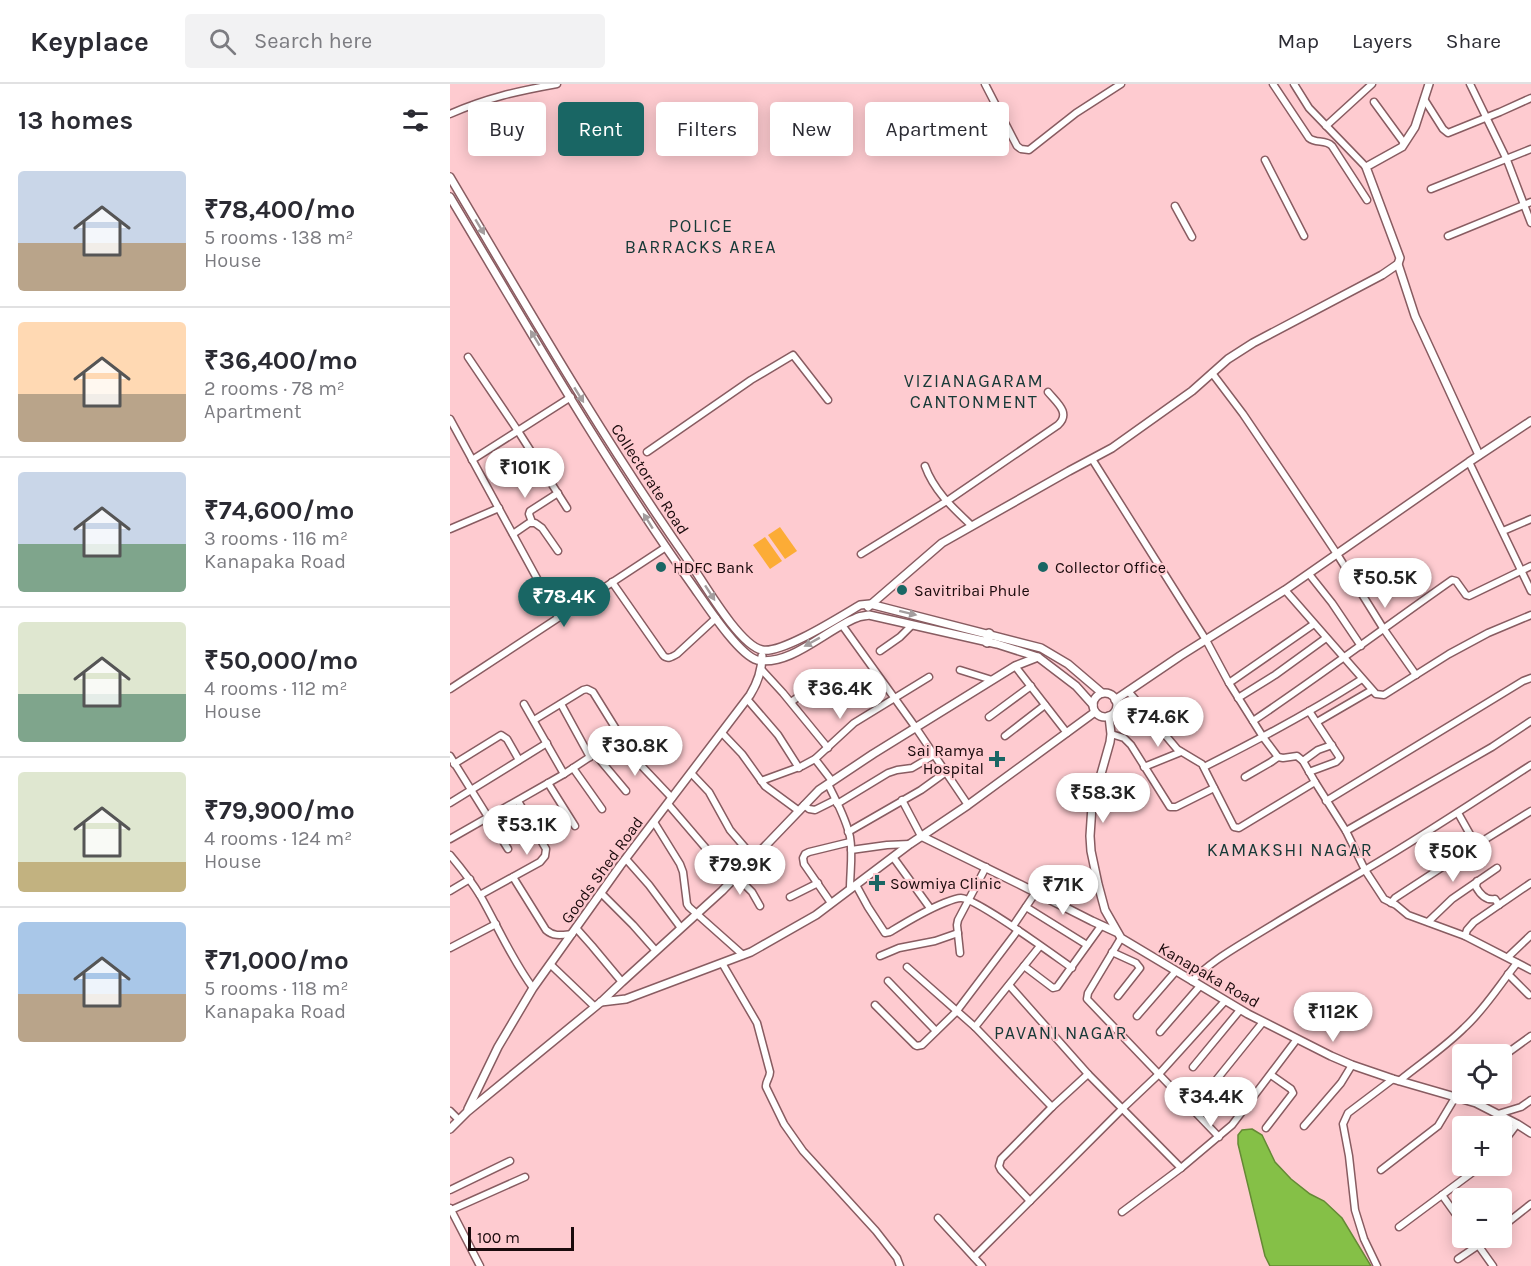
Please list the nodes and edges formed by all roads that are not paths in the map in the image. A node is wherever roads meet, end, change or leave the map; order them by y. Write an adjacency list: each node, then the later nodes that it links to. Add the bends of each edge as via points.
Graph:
1 (557, 84): 12 (street, via 500,95)
2 (985, 84): 3 (street, via 1017,146 1029,150 1076,112)
3 (1121, 84)
4 (1273, 84): 23 (street, via 1309,138 1332,146)
5 (1372, 84): 14 (street)
6 (1429, 84): 10 (street)
7 (1470, 84): 13 (street)
8 (1296, 85): 14 (street, via 1309,108)
9 (1531, 98): 13 (street)
10 (1424, 99): 13 (street, via 1446,132); 15 (street, via 1415,127)
11 (1374, 102): 15 (street)
12 (450, 114)
13 (1487, 118): 18 (street)
14 (1326, 126): 19 (street)
15 (1404, 144): 19 (street)
16 (1531, 149): 18 (street)
17 (1265, 159): 27 (street)
18 (1507, 160): 21 (street); 24 (street)
19 (1366, 167): 30 (street, via 1400,258)
20 (450, 177): 78 (street, Collectorate Road, one-way to 78, via 662,524 723,613 749,643)
21 (1431, 189)
22 (450, 197): 34 (street, Collectorate Road, one-way to 22)
23 (1367, 200)
24 (1528, 204): 26 (street); 28 (street)
25 (1175, 206): 29 (street)
26 (1531, 223)
27 (1304, 236)
28 (1448, 236)
29 (1192, 237)
30 (1398, 264): 32 (street, via 1253,344); 40 (street, via 1415,316)
31 (468, 357): 38 (street)
32 (1212, 373): 42 (street, via 1165,411); 58 (street)
33 (1048, 392): 46 (street, via 1063,412 1058,426)
34 (571, 397): 38 (street); 55 (street, Collectorate Road, one-way to 34)
35 (828, 400): 39 (street, via 793,355)
36 (450, 419): 41 (street)
37 (1531, 421): 40 (street)
38 (518, 430): 41 (street); 45 (street)
39 (647, 452)
40 (1479, 455): 43 (street)
41 (472, 459): 47 (street)
42 (1092, 459): 51 (street); 76 (street)
43 (1468, 462): 53 (street); 58 (street)
44 (925, 466): 46 (street)
45 (558, 493): 48 (street); 50 (street, via 531,509)
46 (947, 501): 51 (street); 57 (street)
47 (499, 508): 52 (street); 54 (street)
48 (567, 508)
49 (1531, 519): 53 (street)
50 (532, 522): 54 (street); 56 (street, via 542,528)
51 (972, 526): 65 (street, via 942,543)
52 (450, 529)
53 (1503, 531): 60 (street)
54 (513, 534): 68 (street)
55 (666, 547): 62 (street); 69 (street, Collectorate Road)
56 (558, 551)
57 (861, 554)
58 (1337, 554): 61 (street); 73 (street)
59 (1531, 566): 60 (street)
60 (1520, 570): 64 (street); 73 (street, via 1469,596 1452,580)
61 (1309, 574): 63 (street); 77 (street)
62 (612, 582): 68 (street); 69 (street, via 664,657 677,654)
63 (1285, 590): 70 (street); 76 (street)
64 (1531, 591)
65 (870, 604): 67 (street); 74 (street, one-way to 74); 78 (street, via 860,605 791,644)
66 (1531, 615): 86 (street, via 1488,633)
67 (862, 616): 71 (street); 72 (street)
68 (558, 617): 96 (street)
69 (716, 618): 82 (street, Collectorate Road, via 744,652)
70 (1314, 624): 75 (street); 93 (street)
71 (912, 625): 74 (street); 79 (street)
72 (842, 626): 82 (street, one-way to 82, via 789,655); 100 (street)
73 (1383, 628): 77 (street); 86 (street)
74 (988, 638): 80 (street); 87 (street, via 1041,648)
75 (1326, 638): 81 (street); 101 (street)
76 (1206, 640): 93 (street); 98 (street)
77 (1361, 646): 81 (street)
78 (762, 650): 82 (street, Goods Shed Road)
79 (880, 651)
80 (1038, 657): 83 (street, Goods Shed Road); 95 (street)
81 (1344, 658): 91 (street); 113 (street)
82 (762, 660): 84 (street, Goods Shed Road)
83 (1015, 666): 92 (street, Goods Shed Road); 94 (street)
84 (761, 669): 102 (street, Goods Shed Road); 104 (street)
85 (960, 670): 92 (street)
86 (1416, 675): 97 (street, via 1384,695)
87 (1083, 676): 95 (street); 99 (street)
88 (929, 677): 100 (street)
89 (1531, 678): 155 (street)
90 (824, 679): 104 (street)
91 (1362, 679): 97 (street); 109 (street)
92 (992, 681): 116 (street, Goods Shed Road)
93 (1229, 683): 101 (street)
94 (1031, 686): 107 (street); 111 (street)
95 (1076, 686): 108 (street)
96 (450, 689)
97 (1372, 690): 115 (street)
98 (1128, 691): 103 (street); 126 (street)
99 (1102, 693): 103 (street); 108 (street, via 1095,698)
100 (895, 698): 116 (street); 125 (street, via 854,723)
101 (1238, 698): 113 (street)
102 (747, 699): 117 (street, Goods Shed Road); 139 (street, via 778,735)
103 (1115, 700): 110 (street, via 1115,711)
104 (791, 702): 125 (street)
105 (524, 704): 112 (street)
106 (561, 704): 112 (street); 122 (street, via 583,690 590,690 616,729); 127 (street)
107 (1045, 705): 118 (street); 120 (street)
108 (1094, 708): 110 (street, via 1101,716); 118 (street)
109 (1309, 711): 115 (street); 121 (street)
110 (1109, 716): 119 (street)
111 (989, 717)
112 (534, 720): 123 (street)
113 (1253, 721): 121 (street)
114 (1531, 721): 166 (street)
115 (1317, 722): 124 (street)
116 (916, 728): 128 (street); 148 (street, Goods Shed Road)
117 (722, 733): 142 (street, Goods Shed Road); 145 (street)
118 (1067, 733): 158 (street)
119 (1111, 734): 136 (street, via 1128,741); 211 (street, via 1092,806 1090,836 1105,910)
120 (1005, 736)
121 (1263, 737): 130 (street); 137 (street)
122 (616, 739): 127 (street); 154 (street)
123 (547, 743): 132 (street); 143 (street)
124 (1332, 745): 133 (street); 141 (street, via 1339,760)
125 (828, 748): 131 (street)
126 (1181, 752): 136 (street); 137 (street)
127 (592, 755): 138 (street); 151 (street)
128 (934, 755): 140 (street); 156 (street, via 912,768 888,773)
129 (450, 756): 134 (street)
130 (1278, 757): 133 (street, via 1297,756); 144 (street)
131 (815, 759): 139 (street); 148 (street)
132 (519, 760): 134 (street, via 501,735); 150 (street)
133 (1303, 761): 141 (street)
134 (454, 764): 150 (street)
135 (1531, 765): 162 (street)
136 (1144, 767): 149 (street, via 1173,808)
137 (1204, 767): 149 (street)
138 (573, 768): 143 (street); 160 (street)
139 (799, 768): 145 (street)
140 (946, 772): 152 (street); 158 (street)
141 (1309, 772): 146 (street)
142 (691, 773): 154 (street, Goods Shed Road); 177 (street, via 709,792 730,830)
143 (564, 774): 147 (street)
144 (1245, 777)
145 (761, 781): 159 (street, via 776,795)
146 (1315, 782): 149 (street, via 1236,828); 155 (street)
147 (548, 783): 153 (street); 165 (street)
148 (830, 783): 156 (street); 159 (street, Goods Shed Road)
149 (1214, 788)
150 (471, 790): 157 (street); 163 (street)
151 (626, 791)
152 (902, 800): 167 (street); 168 (street)
153 (518, 801): 163 (street); 182 (street, via 546,853 540,862)
154 (670, 801): 164 (street, Goods Shed Road); 183 (street)
155 (1326, 801): 166 (street)
156 (836, 802): 159 (street, via 817,810); 167 (street)
157 (450, 803)
158 (968, 805): 168 (street)
159 (801, 808): 177 (street, Goods Shed Road)
160 (602, 809)
161 (1531, 811): 172 (street)
162 (1458, 813): 172 (street); 181 (street)
163 (489, 818): 169 (street); 173 (street)
164 (654, 822): 178 (street, Goods Shed Road); 201 (street, via 680,864 687,904)
165 (575, 826)
166 (1346, 831): 181 (street)
167 (848, 832): 170 (street)
168 (921, 836): 171 (street); 179 (street, Kanapaka Road)
169 (450, 839)
170 (850, 842): 174 (street); 186 (street, via 805,854 804,864)
171 (910, 844): 174 (street); 176 (street)
172 (1476, 845): 196 (street)
173 (508, 849)
174 (851, 850): 188 (street)
175 (450, 855): 184 (street)
176 (893, 857): 188 (street); 200 (street)
177 (754, 858): 183 (street, Goods Shed Road)
178 (626, 859): 191 (street, Goods Shed Road); 205 (street)
179 (986, 867): 190 (street, Kanapaka Road); 194 (street)
180 (1497, 868): 185 (street)
181 (1365, 870): 196 (street, via 1381,896); 231 (street, via 1215,960)
182 (513, 877): 192 (street); 207 (street, via 549,933)
183 (734, 878): 198 (street, via 752,892); 201 (street, Goods Shed Road)
184 (470, 879): 189 (street); 192 (street)
185 (1477, 881): 197 (street, via 1483,897 1495,899); 202 (street)
186 (818, 883): 193 (street); 195 (street)
187 (1531, 883): 197 (street)
188 (853, 887): 195 (street); 200 (street, via 885,933)
189 (450, 891)
190 (1036, 892): 199 (street); 204 (street, Kanapaka Road)
191 (601, 893): 207 (street, Goods Shed Road); 215 (street)
192 (480, 895): 203 (street)
193 (790, 897)
194 (969, 899): 200 (street); 206 (street); 208 (street, via 958,920)
195 (831, 903): 218 (street)
196 (1391, 903): 202 (street)
197 (1499, 905): 210 (street, via 1470,925)
198 (760, 906)
199 (1026, 907): 206 (street); 212 (street)
200 (930, 908)
201 (697, 913): 205 (street, Goods Shed Road); 218 (street)
202 (1428, 922): 210 (street)
203 (496, 924): 214 (street); 235 (street)
204 (1101, 926): 211 (street, Kanapaka Road); 212 (street)
205 (681, 928): 215 (street, Goods Shed Road)
206 (1016, 928): 213 (street); 242 (street)
207 (574, 931): 223 (street, Goods Shed Road); 232 (street)
208 (958, 933): 217 (street); 219 (street)
209 (1531, 935): 220 (street)
210 (1466, 936): 220 (street)
211 (1121, 937): 216 (street); 228 (street, Kanapaka Road)
212 (1087, 945): 226 (street)
213 (1040, 946): 224 (street); 226 (street)
214 (450, 948)
215 (656, 951): 232 (street, Goods Shed Road)
216 (1113, 952): 237 (street, via 1140,968); 254 (street, via 1087,999)
217 (960, 953)
218 (743, 954): 221 (street)
219 (880, 956)
220 (1508, 957): 222 (street)
221 (722, 963): 239 (street, via 626,999); 295 (street, via 757,1023 770,1072 766,1088 784,1124 803,1151 876,1231)
222 (1517, 963): 227 (street); 229 (street)
223 (550, 964): 235 (street, Goods Shed Road); 239 (street)
224 (1024, 966): 226 (street, via 1053,988); 233 (street)
225 (907, 967): 242 (street)
226 (1072, 968)
227 (1531, 970)
228 (1176, 971): 231 (street, Kanapaka Road); 243 (street)
229 (1509, 974): 236 (street); 256 (street, via 1466,1027)
230 (888, 981): 246 (street)
231 (1192, 981): 234 (street, Kanapaka Road)
232 (622, 982): 239 (street, Goods Shed Road)
233 (1009, 985): 245 (street); 253 (street)
234 (1200, 986): 238 (street, Kanapaka Road); 247 (street)
235 (533, 988): 265 (street, Goods Shed Road, via 498,1047)
236 (1529, 995)
237 (1118, 996)
238 (1225, 1001): 241 (street, Kanapaka Road); 254 (street)
239 (598, 1004): 265 (street, Goods Shed Road)
240 (875, 1005): 246 (street, via 917,1046)
241 (1240, 1010): 244 (street, Kanapaka Road); 252 (street)
242 (956, 1012): 245 (street); 246 (street)
243 (1137, 1016)
244 (1263, 1022): 249 (street, Kanapaka Road); 257 (street)
245 (975, 1027): 262 (street)
246 (936, 1031)
247 (1160, 1032)
248 (1531, 1036): 250 (street)
249 (1297, 1039): 251 (street, Kanapaka Road); 255 (street)
250 (1512, 1050)
251 (1352, 1065): 256 (street, Kanapaka Road); 269 (street)
252 (1192, 1067)
253 (1088, 1074): 262 (street); 263 (street)
254 (1159, 1074): 263 (street); 274 (street)
255 (1271, 1075): 270 (street, via 1293,1093); 274 (street)
256 (1396, 1080): 258 (street, Kanapaka Road); 297 (street, via 1348,1113 1343,1124 1355,1210)
257 (1209, 1089)
258 (1452, 1096)
259 (1531, 1100): 266 (street)
260 (1452, 1102): 277 (street, via 1438,1126)
261 (1478, 1104): 266 (street, Kanapaka Road)
262 (1052, 1107): 282 (street, via 999,1163)
263 (1122, 1109): 276 (street); 282 (street)
264 (450, 1111): 267 (street)
265 (467, 1112): 267 (street, Goods Shed Road)
266 (1498, 1114): 268 (street, Kanapaka Road)
267 (459, 1120): 271 (street, Goods Shed Road)
268 (1517, 1124): 272 (street); 273 (street, Kanapaka Road)
269 (1304, 1126)
270 (1266, 1128)
271 (450, 1129)
272 (1512, 1131)
273 (1531, 1133)
274 (1219, 1137): 276 (street)
275 (510, 1161): 280 (street)
276 (1181, 1167): 286 (street)
277 (1381, 1170)
278 (1468, 1176): 281 (street)
279 (525, 1177): 284 (street)
280 (450, 1190)
281 (1442, 1195): 285 (street); 289 (street)
282 (1030, 1201): 292 (street)
283 (1531, 1204): 288 (street)
284 (451, 1209): 294 (street)
285 (1452, 1209)
286 (1122, 1212)
287 (938, 1218): 292 (street)
288 (1512, 1219)
289 (1399, 1227)
290 (1473, 1248): 293 (street)
291 (1480, 1248): 298 (street)
292 (974, 1257): 296 (street)
293 (1458, 1258)
294 (480, 1266)
295 (900, 1266)
296 (982, 1266)
297 (1377, 1266)
298 (1493, 1266)

